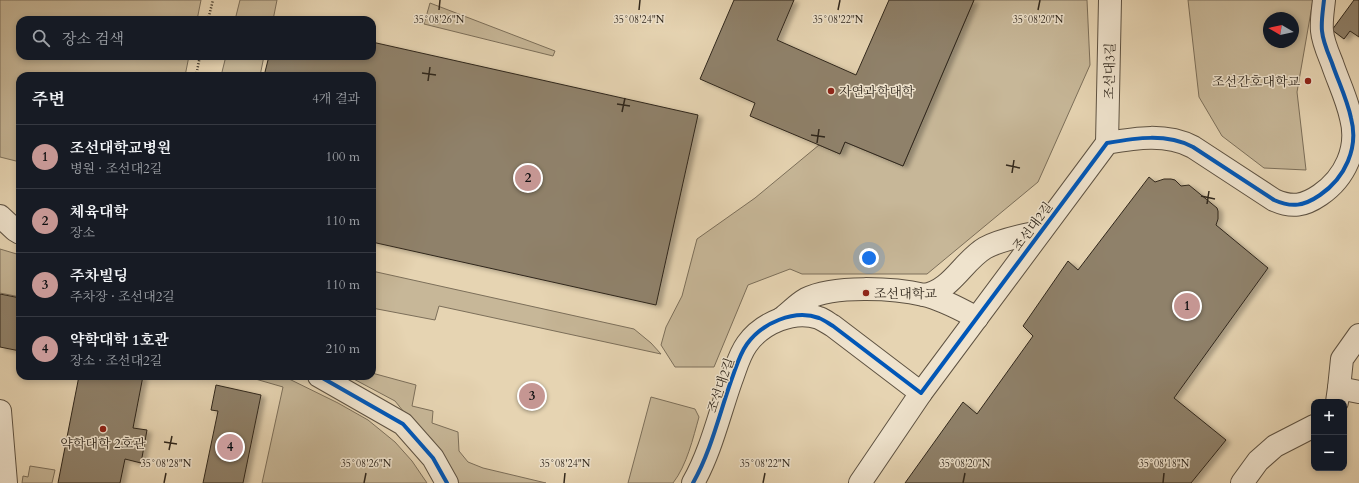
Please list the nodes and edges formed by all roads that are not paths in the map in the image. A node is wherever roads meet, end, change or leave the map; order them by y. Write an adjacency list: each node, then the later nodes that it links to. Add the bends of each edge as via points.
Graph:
1 (1110, 0): 3 (street, 조선대3길)
2 (1324, 0): 3 (street, via 1322,31 1351,118 1353,139 1351,153 1343,172 1331,187 1312,200 1297,205 1285,205 1194,147 1175,139 1143,137)
3 (1107, 143): 6 (street, 조선대2길)
4 (0, 216): 5 (street)
5 (16, 231)
6 (1041, 231): 7 (street, via 997,243 975,254 949,283 933,294); 8 (street, 조선대2길)
7 (924, 295): 8 (street); 9 (street, via 885,290 821,294 803,301)
8 (977, 318): 12 (street, 조선대2길)
9 (782, 319): 12 (street, 조선대2길, via 803,315 819,318); 18 (street, 조선대2길, via 764,328 746,345 725,397 710,448)
10 (1359, 335): 13 (street, via 1342,360)
11 (326, 380): 17 (street, via 403,424 433,458)
12 (921, 393): 19 (street)
13 (1345, 394)
14 (0, 411): 16 (street)
15 (1311, 428): 20 (street, via 1275,446 1258,461)
16 (6, 483)
17 (447, 483)
18 (693, 483)
19 (860, 483)
20 (1242, 483)

